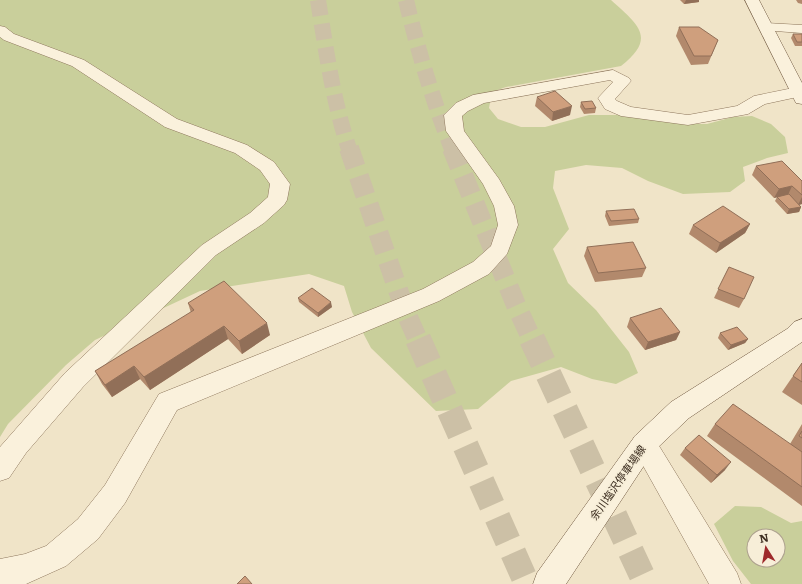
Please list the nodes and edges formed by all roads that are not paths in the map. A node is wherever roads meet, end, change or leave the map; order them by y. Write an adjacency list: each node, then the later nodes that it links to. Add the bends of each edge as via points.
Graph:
1 (752, 0): 2 (street)
2 (766, 27): 3 (street); 5 (street)
3 (802, 29)
4 (0, 30): 8 (street, via 9,37 78,63 172,122 241,149 267,166 280,184 277,200 257,218 209,250 74,380 17,445)
5 (800, 91): 9 (street, via 760,100 742,110 688,120 627,112 611,105 606,98 623,81 613,75 479,99 462,107 453,115 455,131 492,183 504,206 508,225 500,248 486,263 431,295 168,402 115,494 88,529 56,556 26,569)
6 (802, 328): 7 (street, 余川塩沢停車場線, via 796,335 680,410)
7 (644, 444): 10 (street, 余川塩沢停車場線); 11 (street)
8 (0, 470)
9 (0, 574)
10 (548, 584)
11 (726, 584)

